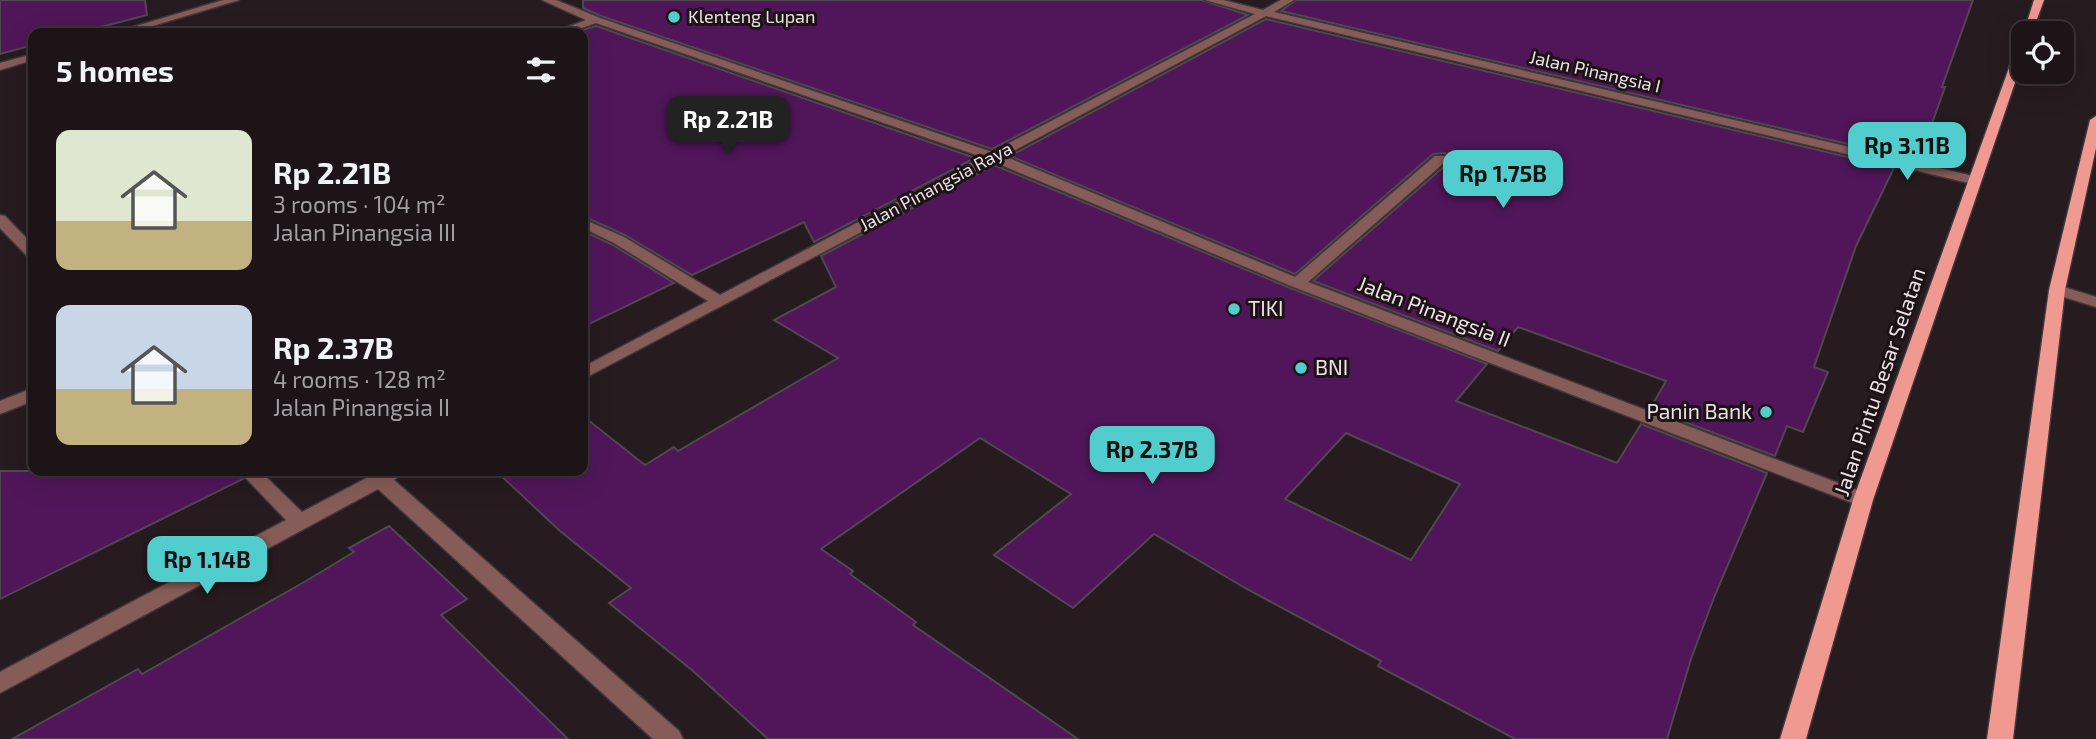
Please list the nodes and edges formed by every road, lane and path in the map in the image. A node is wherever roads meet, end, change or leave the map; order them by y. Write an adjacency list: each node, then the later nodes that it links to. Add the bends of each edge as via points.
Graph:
1 (234, 0): 9 (street)
2 (547, 0): 7 (street, Jalan Pinangsia II)
3 (1210, 0): 6 (street, Jalan Pinangsia I)
4 (1289, 0): 6 (street, Jalan Pinangsia Raya)
5 (2039, 0): 8 (main road)
6 (1265, 13): 15 (street, Jalan Pinangsia Raya); 17 (street, Jalan Pinangsia I)
7 (596, 20): 10 (street); 15 (street, Jalan Pinangsia II)
8 (2031, 21)
9 (146, 28)
10 (572, 28)
11 (28, 59): 12 (street)
12 (0, 67)
13 (2011, 76): 17 (main road, Jalan Pintu Besar Selatan)
14 (2095, 125): 22 (main road)
15 (994, 156): 21 (street, Jalan Pinangsia II); 23 (street, Jalan Pinangsia Raya)
16 (1440, 159): 21 (street)
17 (1973, 180): 31 (main road, Jalan Pintu Besar Selatan)
18 (0, 219): 20 (street)
19 (588, 225): 23 (street)
20 (28, 249)
21 (1297, 283): 31 (street, Jalan Pinangsia II)
22 (2057, 290): 24 (street); 36 (main road)
23 (722, 302): 25 (street, Jalan Pinangsia Raya)
24 (2096, 302)
25 (588, 371)
26 (28, 396): 27 (street)
27 (0, 408)
28 (254, 476): 32 (street)
29 (385, 476): 32 (street)
30 (388, 476): 34 (street)
31 (1863, 500): 35 (main road, Jalan Pintu Besar Selatan)
32 (299, 521): 33 (street)
33 (0, 683)
34 (670, 739)
35 (1793, 739)
36 (2000, 739)

